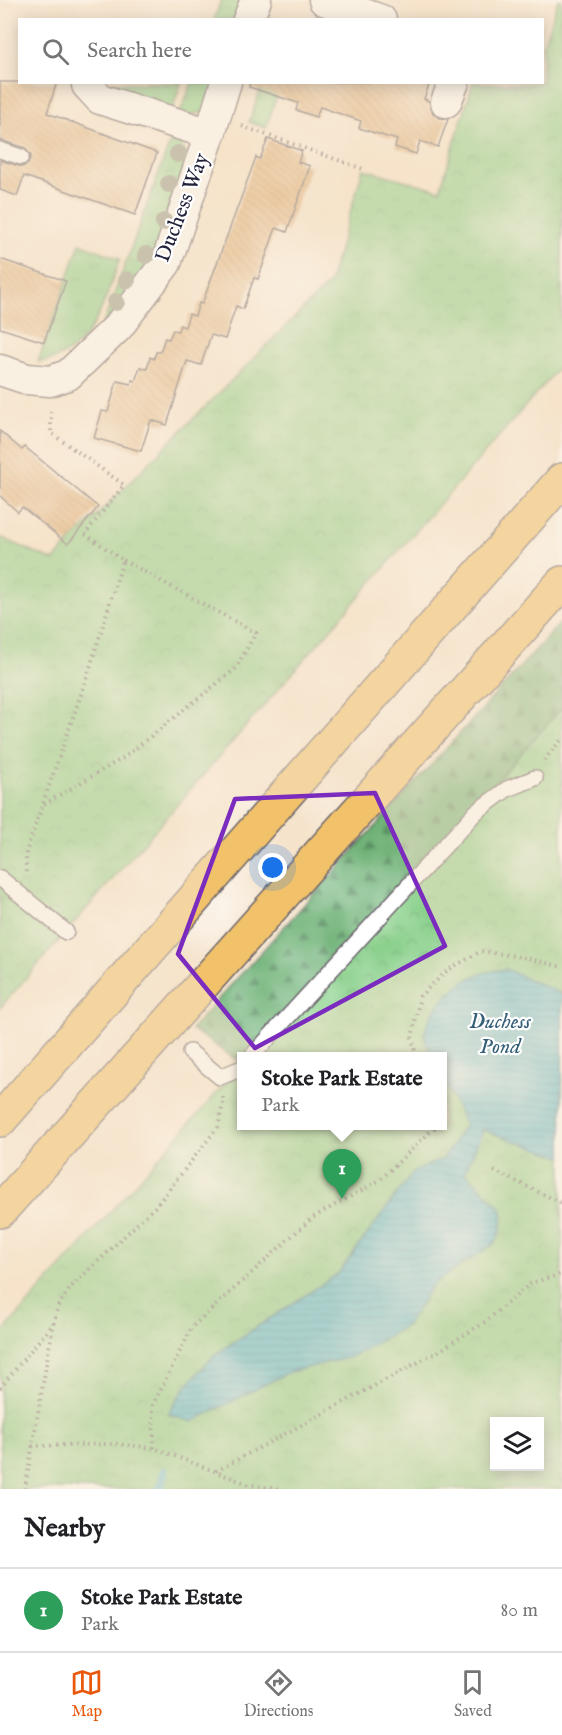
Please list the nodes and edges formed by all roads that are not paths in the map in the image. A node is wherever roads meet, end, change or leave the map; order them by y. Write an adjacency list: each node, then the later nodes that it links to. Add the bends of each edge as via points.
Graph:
1 (256, 0): 3 (street)
2 (324, 0): 4 (street)
3 (249, 18)
4 (375, 18)
5 (87, 84): 7 (street, via 100,99)
6 (225, 84): 7 (street, Duchess Way)
7 (213, 126): 10 (street, Duchess Way, via 166,263 118,327 68,375 50,381)
8 (0, 150): 9 (lane)
9 (21, 157)
10 (0, 370)
11 (562, 480): 19 (highway)
12 (562, 583): 20 (highway)
13 (535, 778): 17 (lane, via 507,789 476,812)
14 (0, 878): 15 (lane)
15 (66, 932)
16 (190, 1052): 18 (lane, via 220,1077)
17 (256, 1052)
18 (237, 1070)
19 (0, 1119)
20 (0, 1211)

